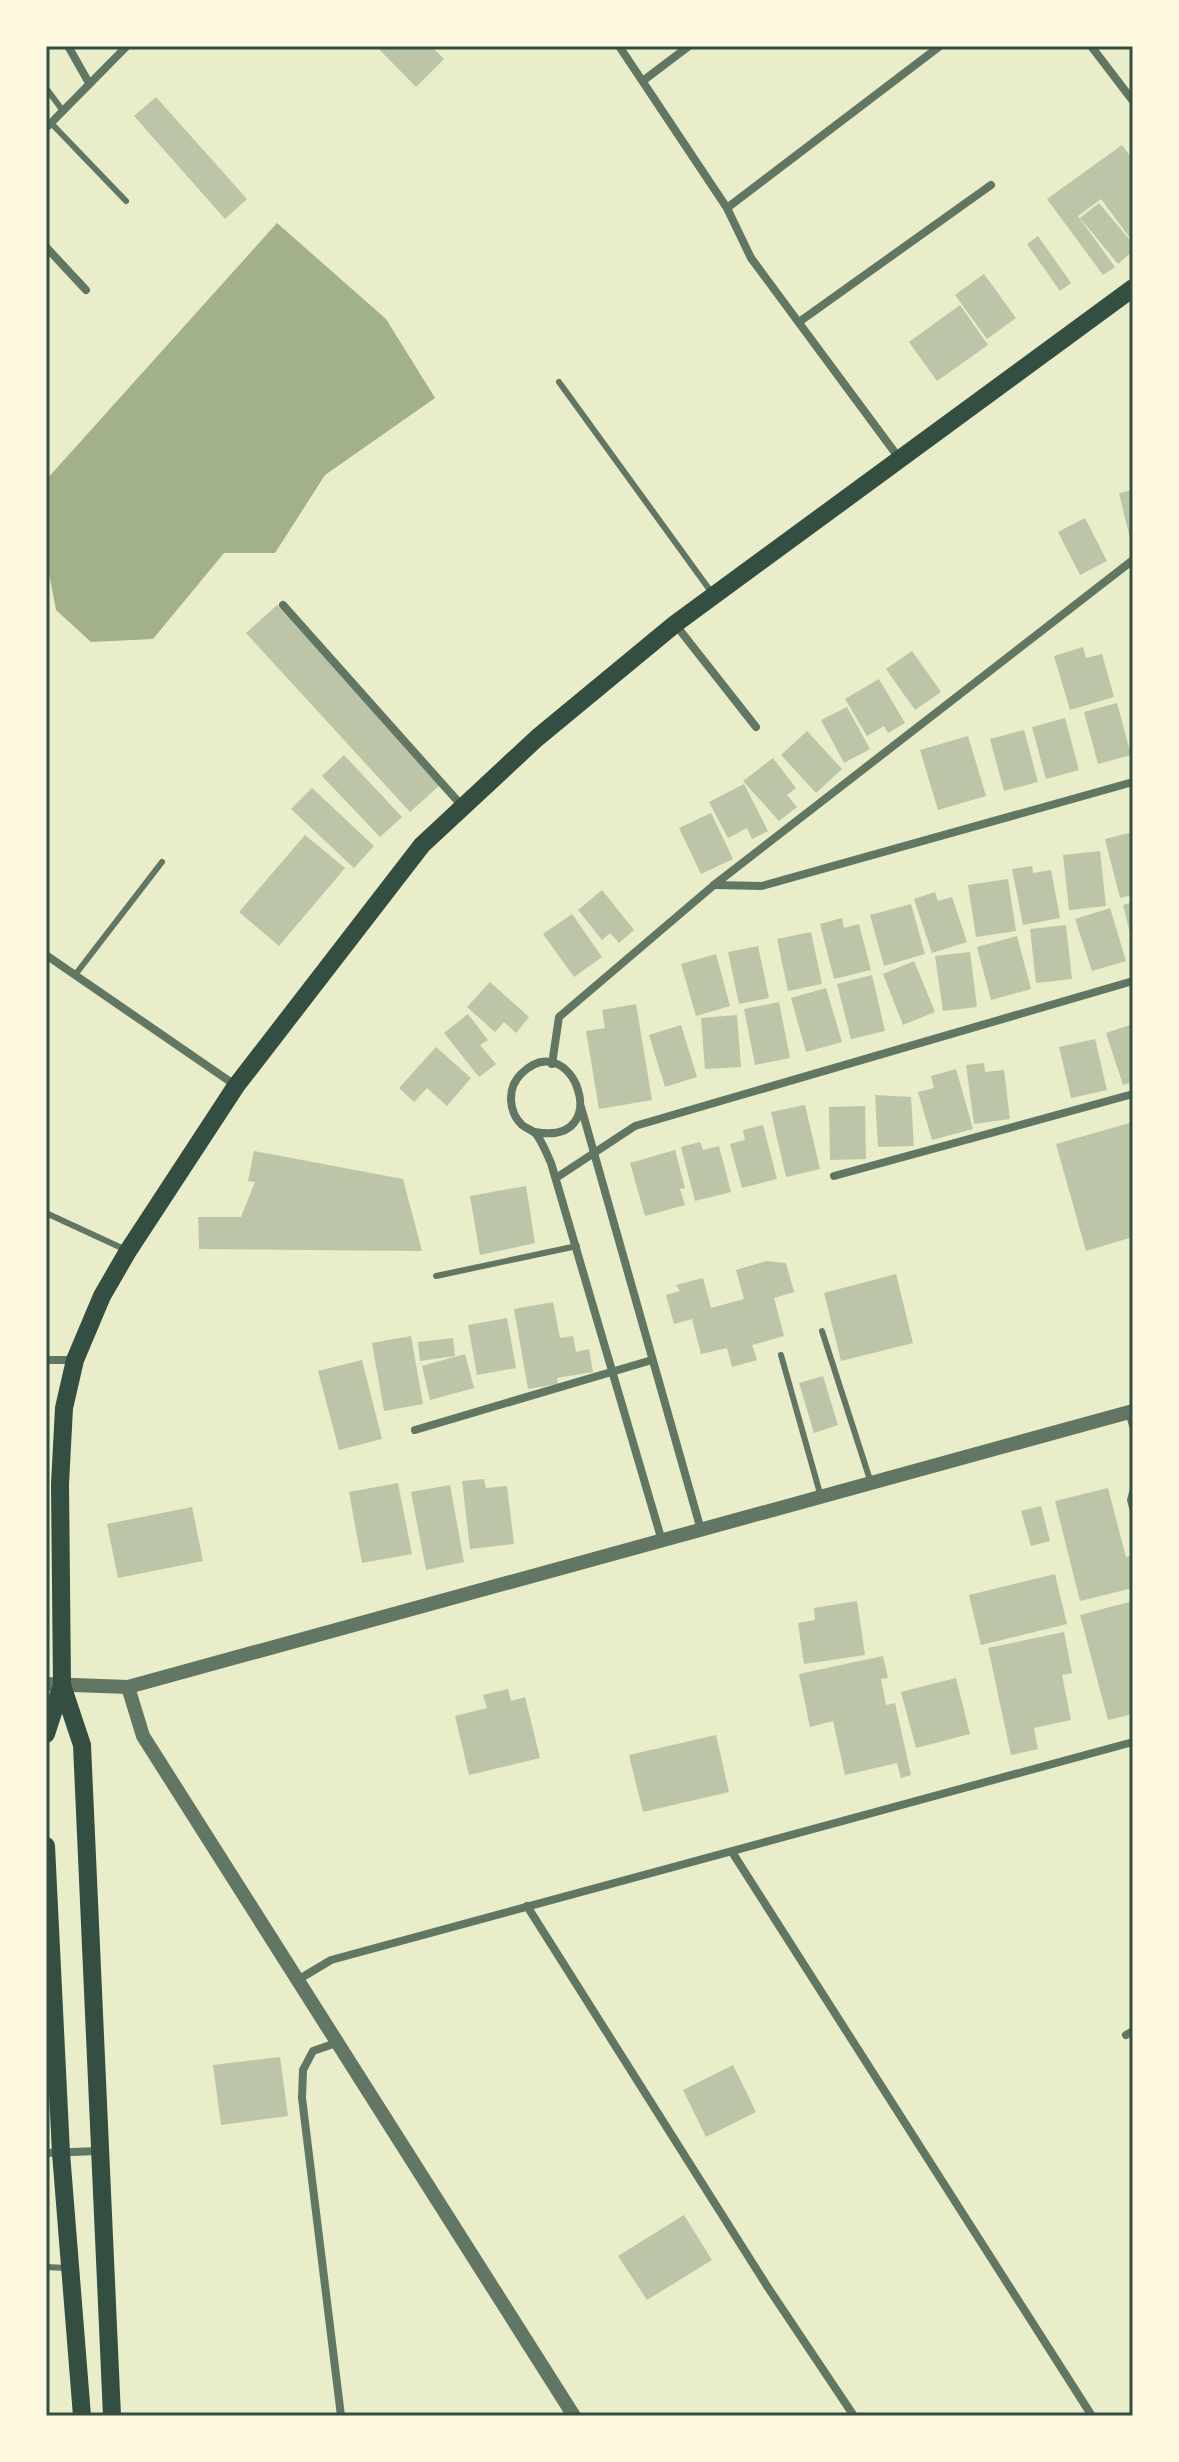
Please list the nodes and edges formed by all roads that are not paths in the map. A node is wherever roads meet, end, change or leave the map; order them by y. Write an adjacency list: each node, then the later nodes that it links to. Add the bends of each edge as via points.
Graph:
1 (68, 46): 8 (street)
2 (127, 46): 8 (street)
3 (619, 46): 7 (street)
4 (689, 46): 7 (street)
5 (940, 46): 15 (street)
6 (1091, 46): 10 (street)
7 (644, 80): 15 (street)
8 (89, 83): 11 (street)
9 (46, 88): 11 (lane)
10 (1133, 101)
11 (63, 111): 12 (street)
12 (49, 125): 14 (lane)
13 (991, 185): 19 (street)
14 (126, 201)
15 (727, 208): 19 (street, via 751,258)
16 (46, 247): 18 (street)
17 (1133, 288): 21 (main road)
18 (86, 290)
19 (799, 322): 21 (street)
20 (559, 382): 23 (lane)
21 (900, 459): 23 (main road)
22 (1133, 560): 30 (street)
23 (714, 596): 25 (main road)
24 (283, 605): 28 (street)
25 (675, 624): 26 (street); 28 (main road)
26 (756, 727)
27 (1133, 782): 30 (street, via 762,886)
28 (463, 807): 35 (main road, via 422,845)
29 (162, 862): 32 (lane)
30 (714, 885): 34 (street, via 559,1017)
31 (46, 955): 32 (street)
32 (75, 975): 35 (street)
33 (1133, 981): 39 (street, via 635,1126)
34 (552, 1064): 37 (street, via 579,1084); 38 (street, via 530,1068 514,1085 512,1108)
35 (236, 1086): 44 (main road)
36 (1133, 1094): 40 (street)
37 (581, 1106): 38 (street, via 564,1129); 39 (street)
38 (535, 1132): 41 (street)
39 (593, 1154): 41 (street); 50 (street)
40 (834, 1176)
41 (556, 1178): 43 (street)
42 (46, 1213): 44 (lane)
43 (577, 1246): 45 (lane); 51 (street)
44 (128, 1251): 49 (main road)
45 (436, 1276)
46 (822, 1331): 55 (lane)
47 (781, 1355): 58 (lane)
48 (46, 1360): 49 (street)
49 (75, 1360): 56 (main road)
50 (652, 1360): 51 (street); 60 (street)
51 (612, 1371): 54 (street); 61 (street)
52 (1130, 1411): 53 (lane); 55 (street)
53 (1133, 1429)
54 (415, 1430)
55 (871, 1483): 58 (street)
56 (53, 1484): 62 (main road)
57 (1133, 1489): 59 (lane)
58 (821, 1497): 60 (street)
59 (1133, 1511)
60 (701, 1530): 61 (street)
61 (662, 1541): 63 (street)
62 (54, 1685): 63 (street); 64 (main road); 72 (main road, via 82,1745)
63 (128, 1687): 70 (street, via 143,1736)
64 (46, 1734)
65 (1133, 1742): 67 (street)
66 (46, 1846): 69 (main road)
67 (732, 1852): 68 (street); 81 (street)
68 (527, 1906): 70 (street, via 331,1960); 80 (street)
69 (48, 1965): 73 (main road)
70 (296, 1982): 71 (street)
71 (336, 2043): 78 (street, via 313,2051 303,2070 302,2098); 79 (street)
72 (98, 2151): 73 (street); 77 (main road)
73 (53, 2153): 75 (main road)
74 (46, 2267): 75 (lane)
75 (73, 2268): 76 (main road)
76 (82, 2416)
77 (112, 2416)
78 (341, 2416)
79 (574, 2416)
80 (854, 2416)
81 (1092, 2416)

